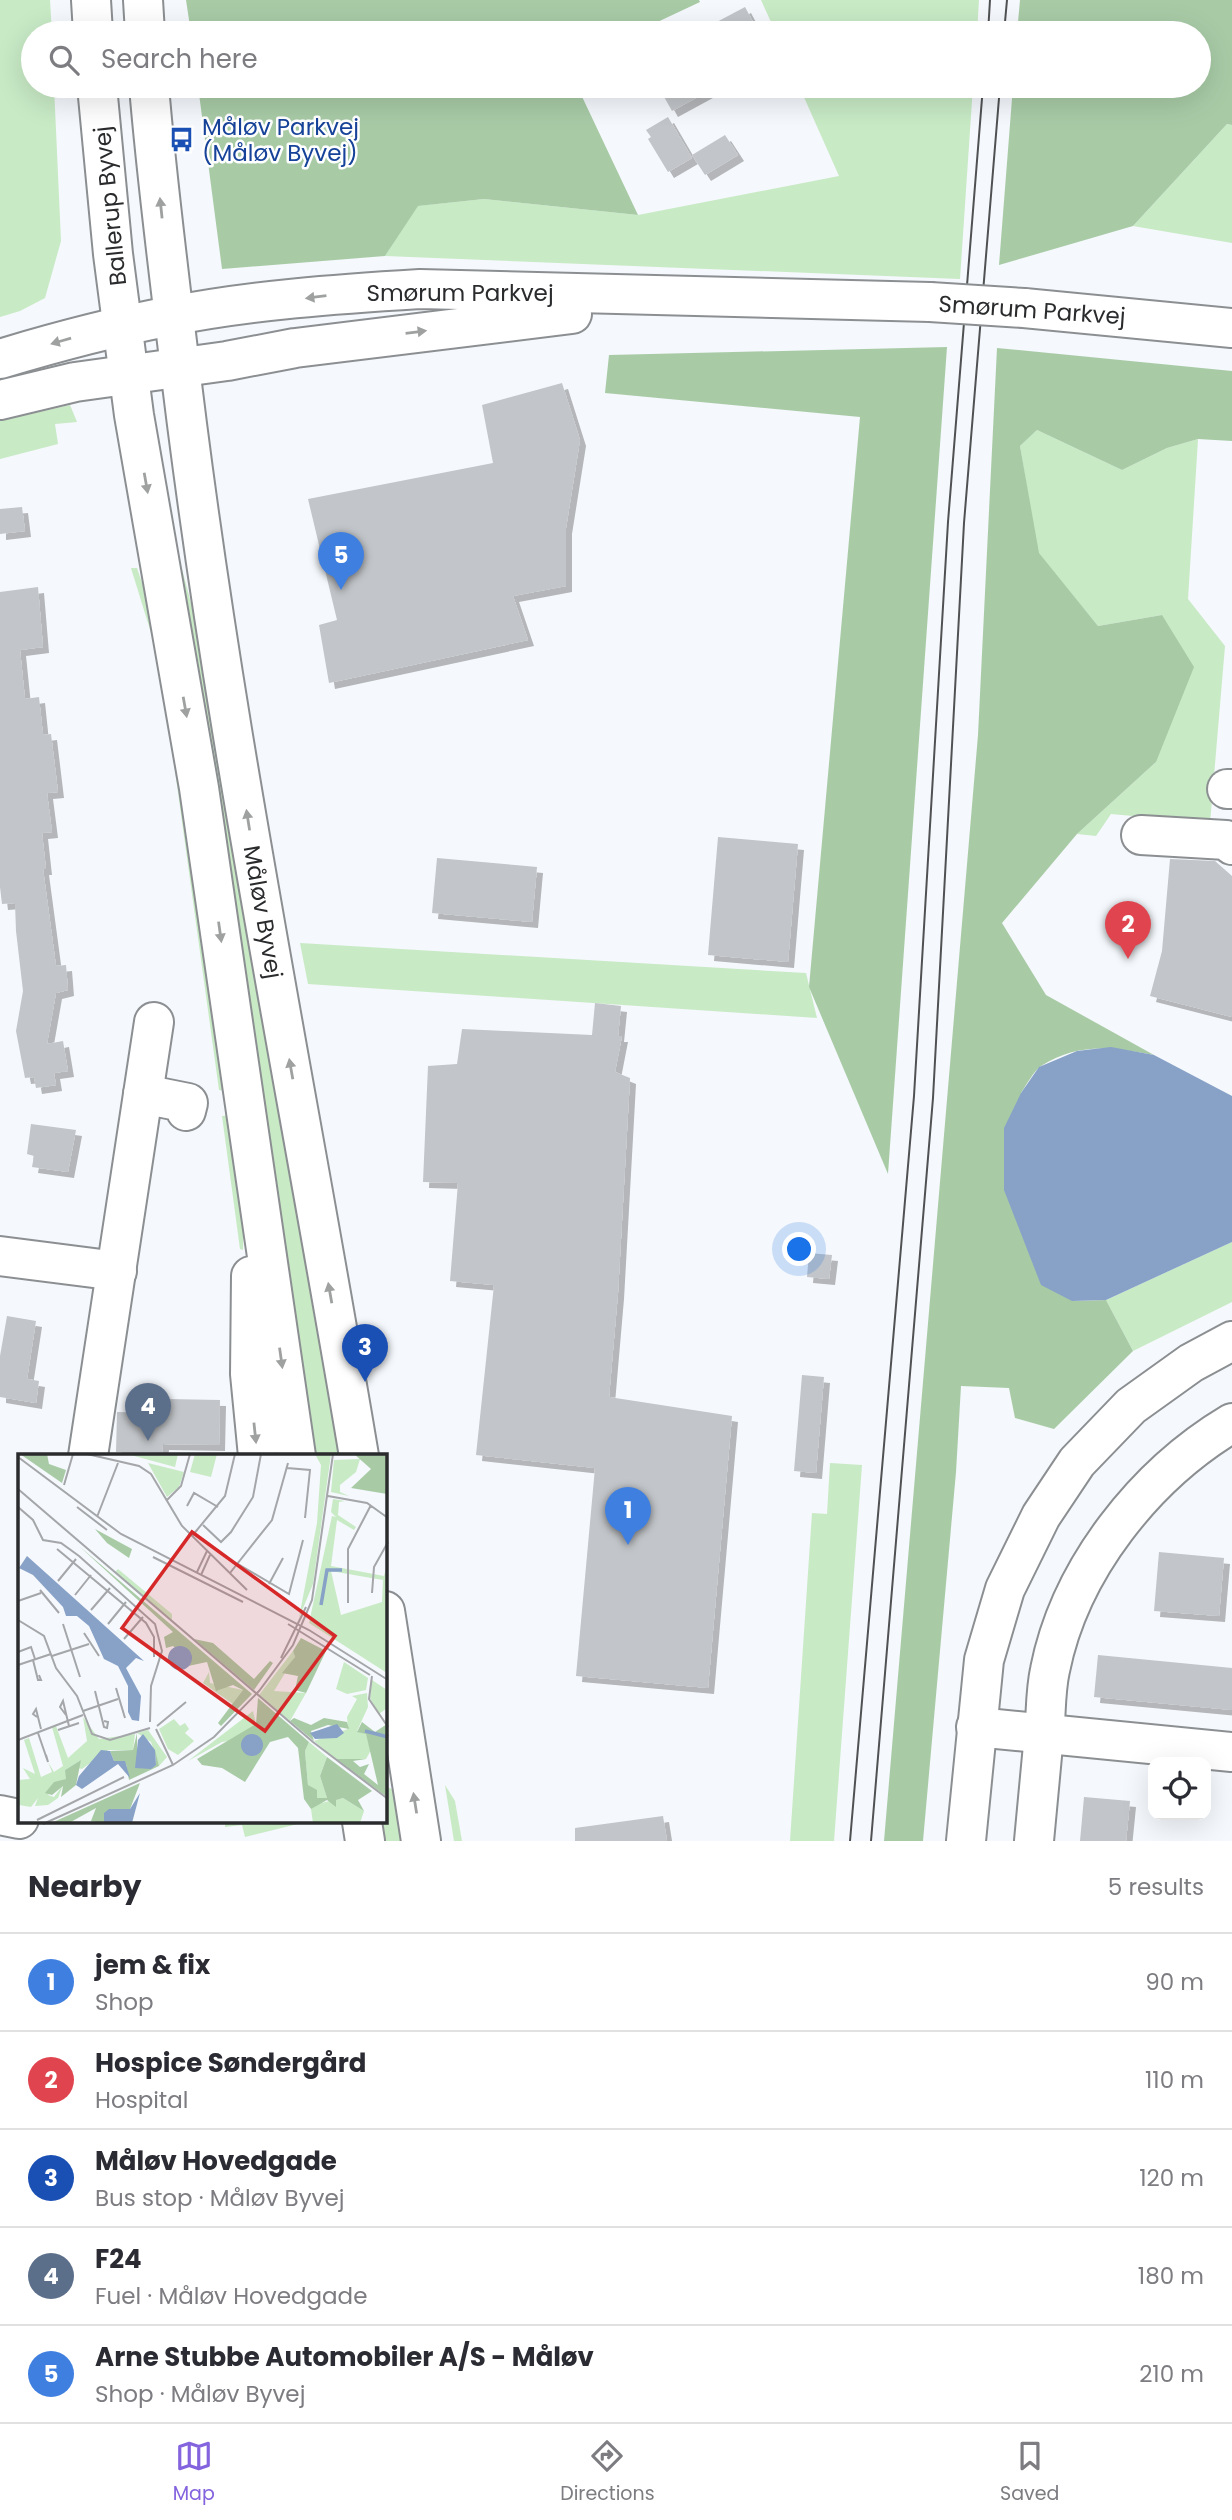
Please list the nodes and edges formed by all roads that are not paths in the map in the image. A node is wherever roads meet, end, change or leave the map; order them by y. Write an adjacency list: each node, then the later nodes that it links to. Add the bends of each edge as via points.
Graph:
1 (91, 0): 3 (street)
2 (143, 0): 4 (street)
3 (92, 21)
4 (144, 21)
5 (98, 98): 8 (street, Ballerup Byvej)
6 (150, 98): 10 (street, one-way to 6)
7 (748, 298): 9 (street, Smørum Parkvej, bridge, via 930,302); 10 (street, Smørum Parkvej, one-way to 7, via 334,343 494,322); 10 (street, Smørum Parkvej, one-way to 10, via 420,289 335,294)
8 (122, 326): 10 (street); 11 (street, one-way to 11); 12 (street, Ballerup Byvej)
9 (1232, 328)
10 (176, 341): 12 (street); 27 (street, Måløv Byvej, one-way to 10, via 258,882)
11 (0, 359)
12 (128, 374): 13 (street); 19 (street, Måløv Byvej, one-way to 19, via 199,788)
13 (0, 400)
14 (1141, 835): 15 (street, via 1226,840)
15 (1232, 845)
16 (154, 1022): 17 (street)
17 (143, 1094): 18 (street, via 188,1103); 21 (street)
18 (186, 1111)
19 (254, 1169): 25 (street, one-way to 25, via 250,1374); 26 (street, Måløv Byvej, one-way to 26)
20 (0, 1256): 21 (street)
21 (117, 1271): 24 (street)
22 (1232, 1341): 30 (street, via 1191,1363 1131,1406 1077,1462 1041,1516 1006,1589 984,1660)
23 (1232, 1423): 31 (street, via 1206,1438 1160,1477 1122,1519 1091,1566 1067,1617 1050,1671)
24 (88, 1454)
25 (258, 1454)
26 (296, 1454)
27 (359, 1454)
28 (387, 1633): 29 (street)
29 (391, 1678): 33 (street)
30 (976, 1727): 31 (street); 37 (street)
31 (1044, 1734): 32 (street); 38 (street)
32 (1232, 1752)
33 (397, 1764): 36 (street, one-way to 33)
34 (0, 1815): 35 (street)
35 (18, 1819)
36 (421, 1841)
37 (966, 1841)
38 (1034, 1841)

